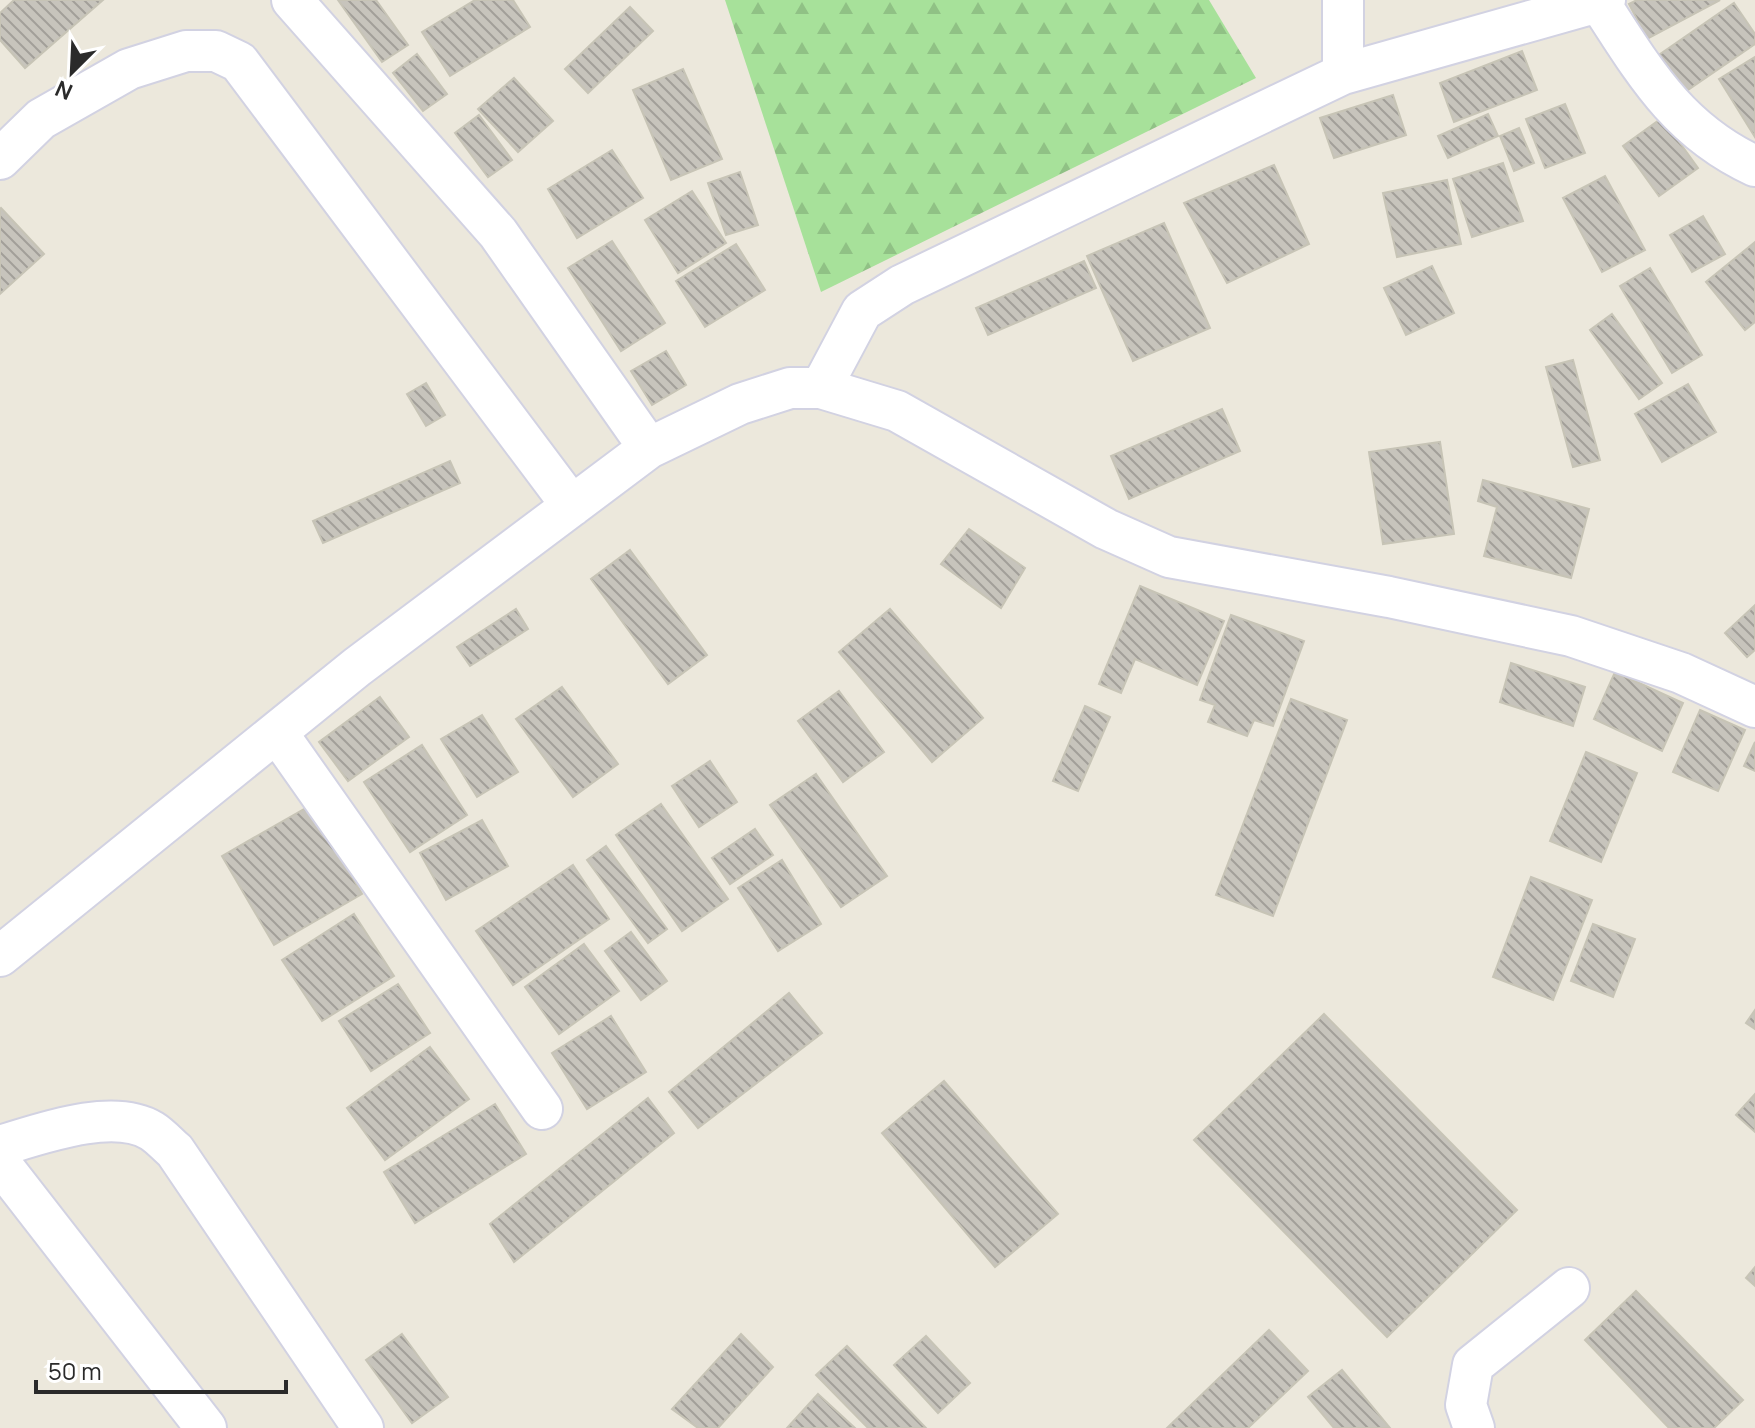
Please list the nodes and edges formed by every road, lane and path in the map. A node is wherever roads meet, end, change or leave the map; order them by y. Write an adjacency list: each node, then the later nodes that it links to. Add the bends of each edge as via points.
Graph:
1 (292, 0): 8 (street, via 498,233)
2 (1343, 0): 4 (street)
3 (1602, 1): 4 (street); 6 (street, via 1659,94 1731,155)
4 (1343, 74): 7 (street, via 902,285 862,311)
5 (0, 159): 9 (street, via 41,119 129,69 186,51 216,51 239,62)
6 (1755, 166)
7 (821, 388): 8 (street, via 790,388 740,404); 10 (street, via 897,411 1106,529 1169,557 1571,636 1681,673)
8 (649, 448): 9 (street)
9 (572, 506): 11 (street, via 357,667)
10 (1755, 707)
11 (278, 734): 12 (street); 13 (street)
12 (0, 956)
13 (542, 1109)
14 (0, 1146): 18 (street, via 79,1125 116,1121 150,1129 175,1151)
15 (0, 1163): 17 (street)
16 (1569, 1288): 19 (street, via 1473,1365 1466,1405)
17 (206, 1428)
18 (363, 1428)
19 (1474, 1428)

